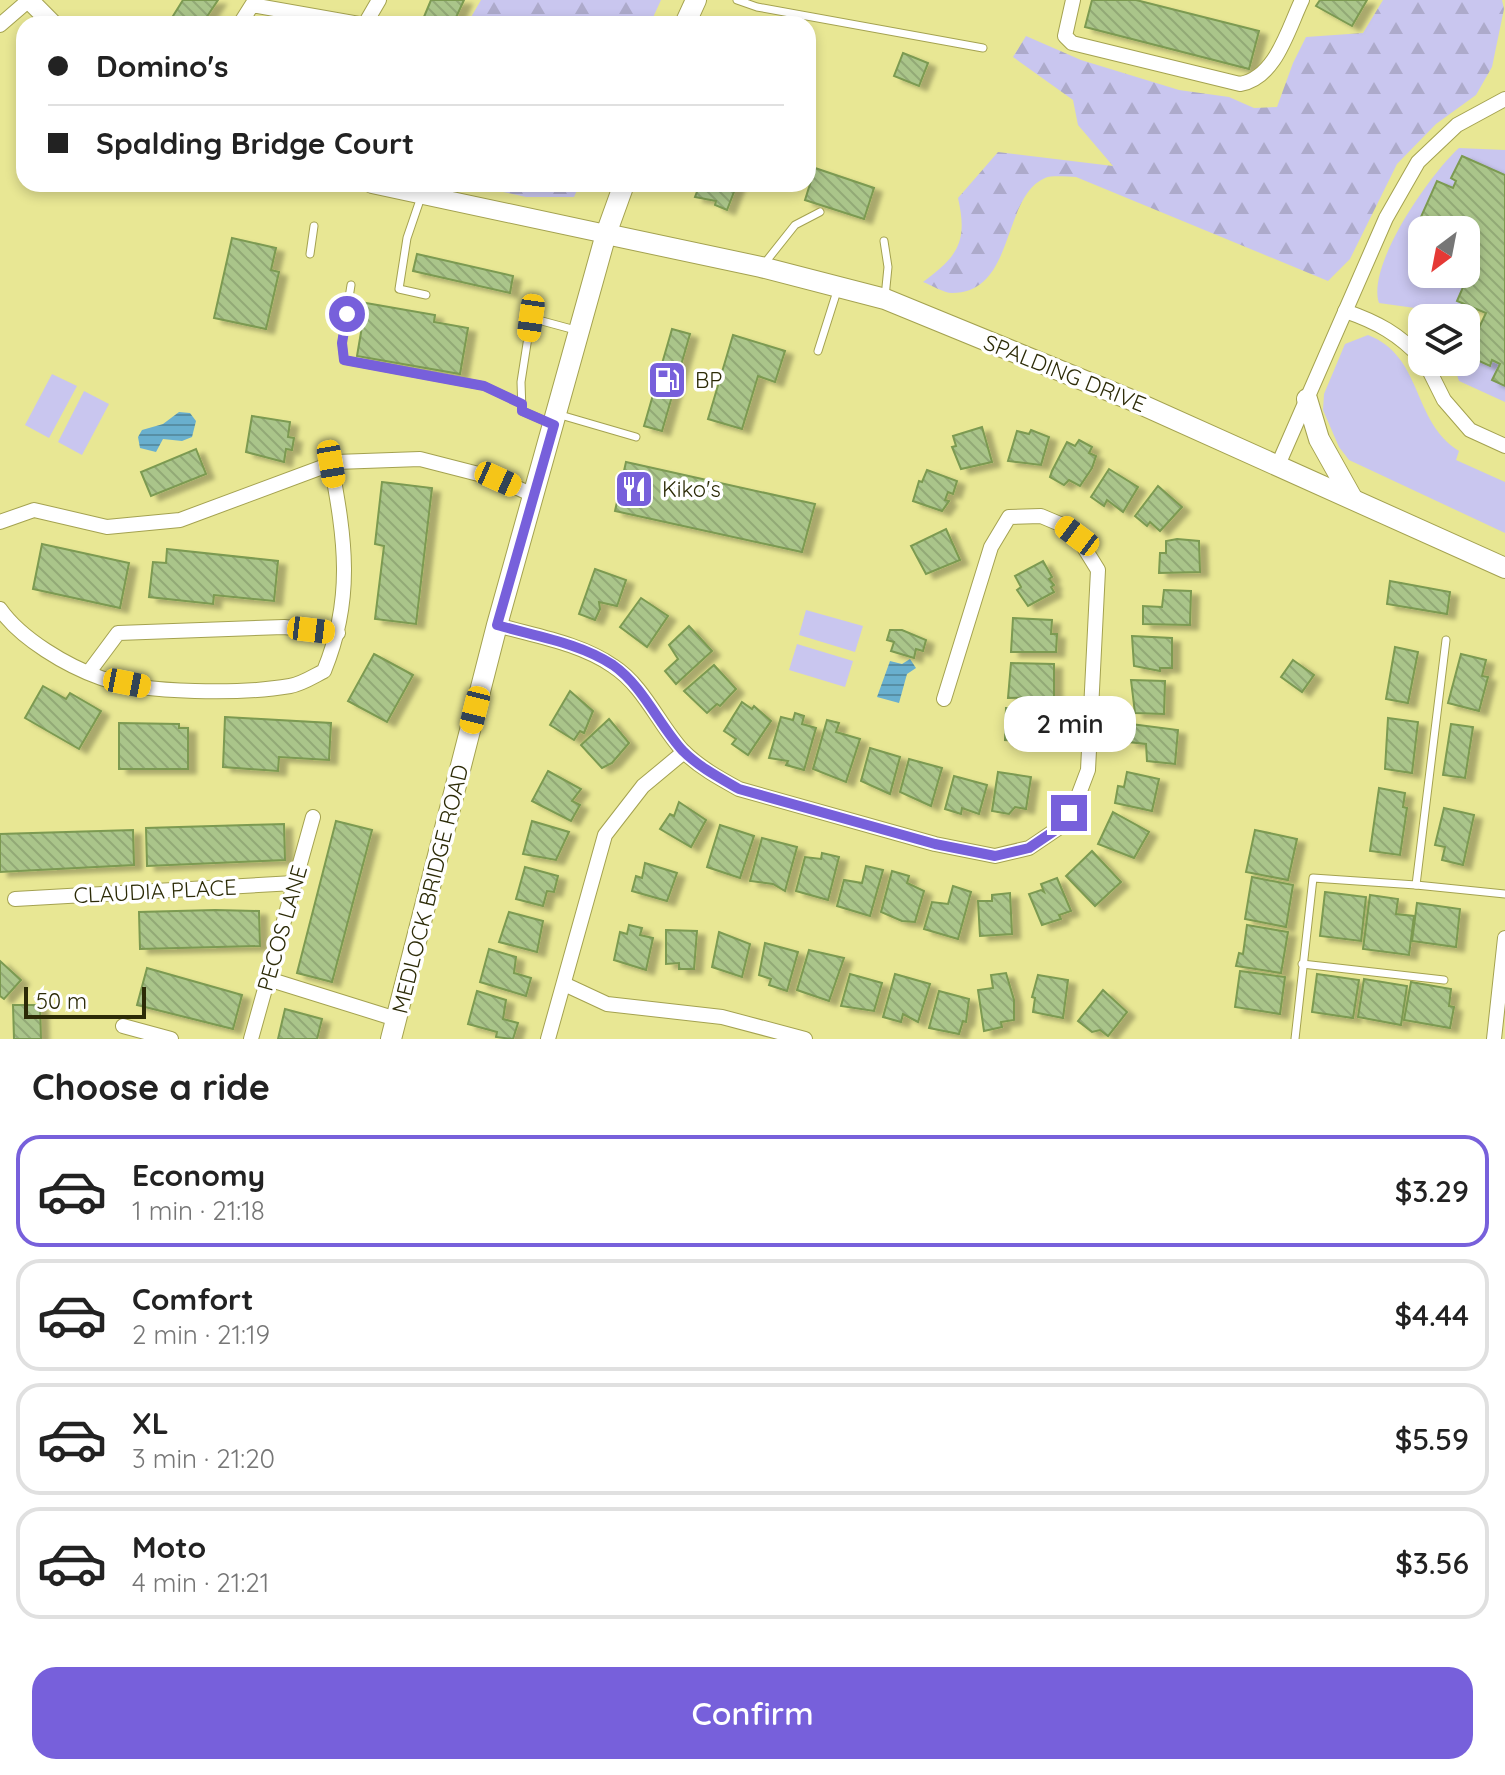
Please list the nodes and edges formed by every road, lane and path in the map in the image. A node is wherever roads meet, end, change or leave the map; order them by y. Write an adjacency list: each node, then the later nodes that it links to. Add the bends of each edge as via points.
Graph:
1 (29, 0): 6 (street); 10 (street)
2 (737, 0): 8 (lane)
3 (1073, 0): 4 (street, via 1065,36 1072,43 1240,84 1270,67)
4 (1302, 0)
5 (253, 2): 7 (street)
6 (45, 16)
7 (320, 16)
8 (807, 16)
9 (816, 18): 11 (lane)
10 (0, 25)
11 (983, 48)
12 (1505, 99): 26 (street, via 1457,125 1418,162 1386,218)
13 (405, 192): 15 (street)
14 (621, 192): 18 (main road, MEDLOCK BRIDGE ROAD)
15 (421, 196): 18 (street); 24 (lane, via 399,289)
16 (820, 212): 21 (lane, via 795,225)
17 (314, 226): 20 (lane)
18 (606, 234): 21 (main road, SPALDING DRIVE); 27 (main road, MEDLOCK BRIDGE ROAD)
19 (884, 241): 25 (lane)
20 (310, 254)
21 (761, 267): 23 (main road, SPALDING DRIVE)
22 (351, 285): 32 (lane, via 344,360 484,386)
23 (839, 286): 25 (main road, SPALDING DRIVE); 29 (lane)
24 (426, 295)
25 (885, 299): 37 (main road, SPALDING DRIVE)
26 (1345, 311): 28 (street, via 1374,321); 31 (street)
27 (581, 331): 32 (lane, via 531,318); 33 (main road, MEDLOCK BRIDGE ROAD)
28 (1408, 344)
29 (818, 351)
30 (1431, 376): 35 (street, via 1470,430)
31 (1307, 399): 37 (street); 39 (main road, via 1319,439)
32 (522, 404): 33 (lane, via 522,411)
33 (555, 419): 34 (lane); 38 (main road, MEDLOCK BRIDGE ROAD)
34 (636, 437)
35 (1505, 446)
36 (331, 464): 38 (street, via 420,459 498,479); 40 (street, via 180,520 107,527 34,510); 44 (street, via 343,527 346,584)
37 (1278, 465): 39 (main road, SPALDING DRIVE)
38 (535, 496): 43 (main road, MEDLOCK BRIDGE ROAD)
39 (1352, 498): 41 (main road, SPALDING DRIVE)
40 (0, 522)
41 (1505, 568)
42 (0, 609): 46 (street, via 60,658)
43 (497, 625): 48 (street, via 569,645 612,664); 60 (main road, MEDLOCK BRIDGE ROAD)
44 (338, 633): 46 (street, via 284,627 118,633); 46 (street, via 324,671 293,686 152,688)
45 (1446, 640): 51 (lane)
46 (89, 672)
47 (944, 699): 48 (street, via 991,547 1009,517 1041,516 1077,536 1098,570 1088,770 1060,827 1029,848 995,856 935,844 739,789)
48 (684, 752): 58 (street, via 643,786 605,835)
49 (313, 817): 50 (street, PECOS LANE)
50 (294, 883): 53 (street, CLAUDIA PLACE); 56 (street, PECOS LANE)
51 (1416, 885): 52 (lane); 55 (lane, via 1313,878)
52 (1505, 894)
53 (15, 899)
54 (1505, 938): 66 (street)
55 (1302, 964): 57 (lane); 65 (lane)
56 (268, 979): 60 (street); 62 (street, PECOS LANE)
57 (1444, 980)
58 (564, 984): 63 (street); 64 (street, via 607,1004 722,1017)
59 (123, 1026): 61 (street)
60 (394, 1029)
61 (171, 1039)
62 (251, 1039)
63 (548, 1039)
64 (805, 1039)
65 (1295, 1039)
66 (1494, 1039)

